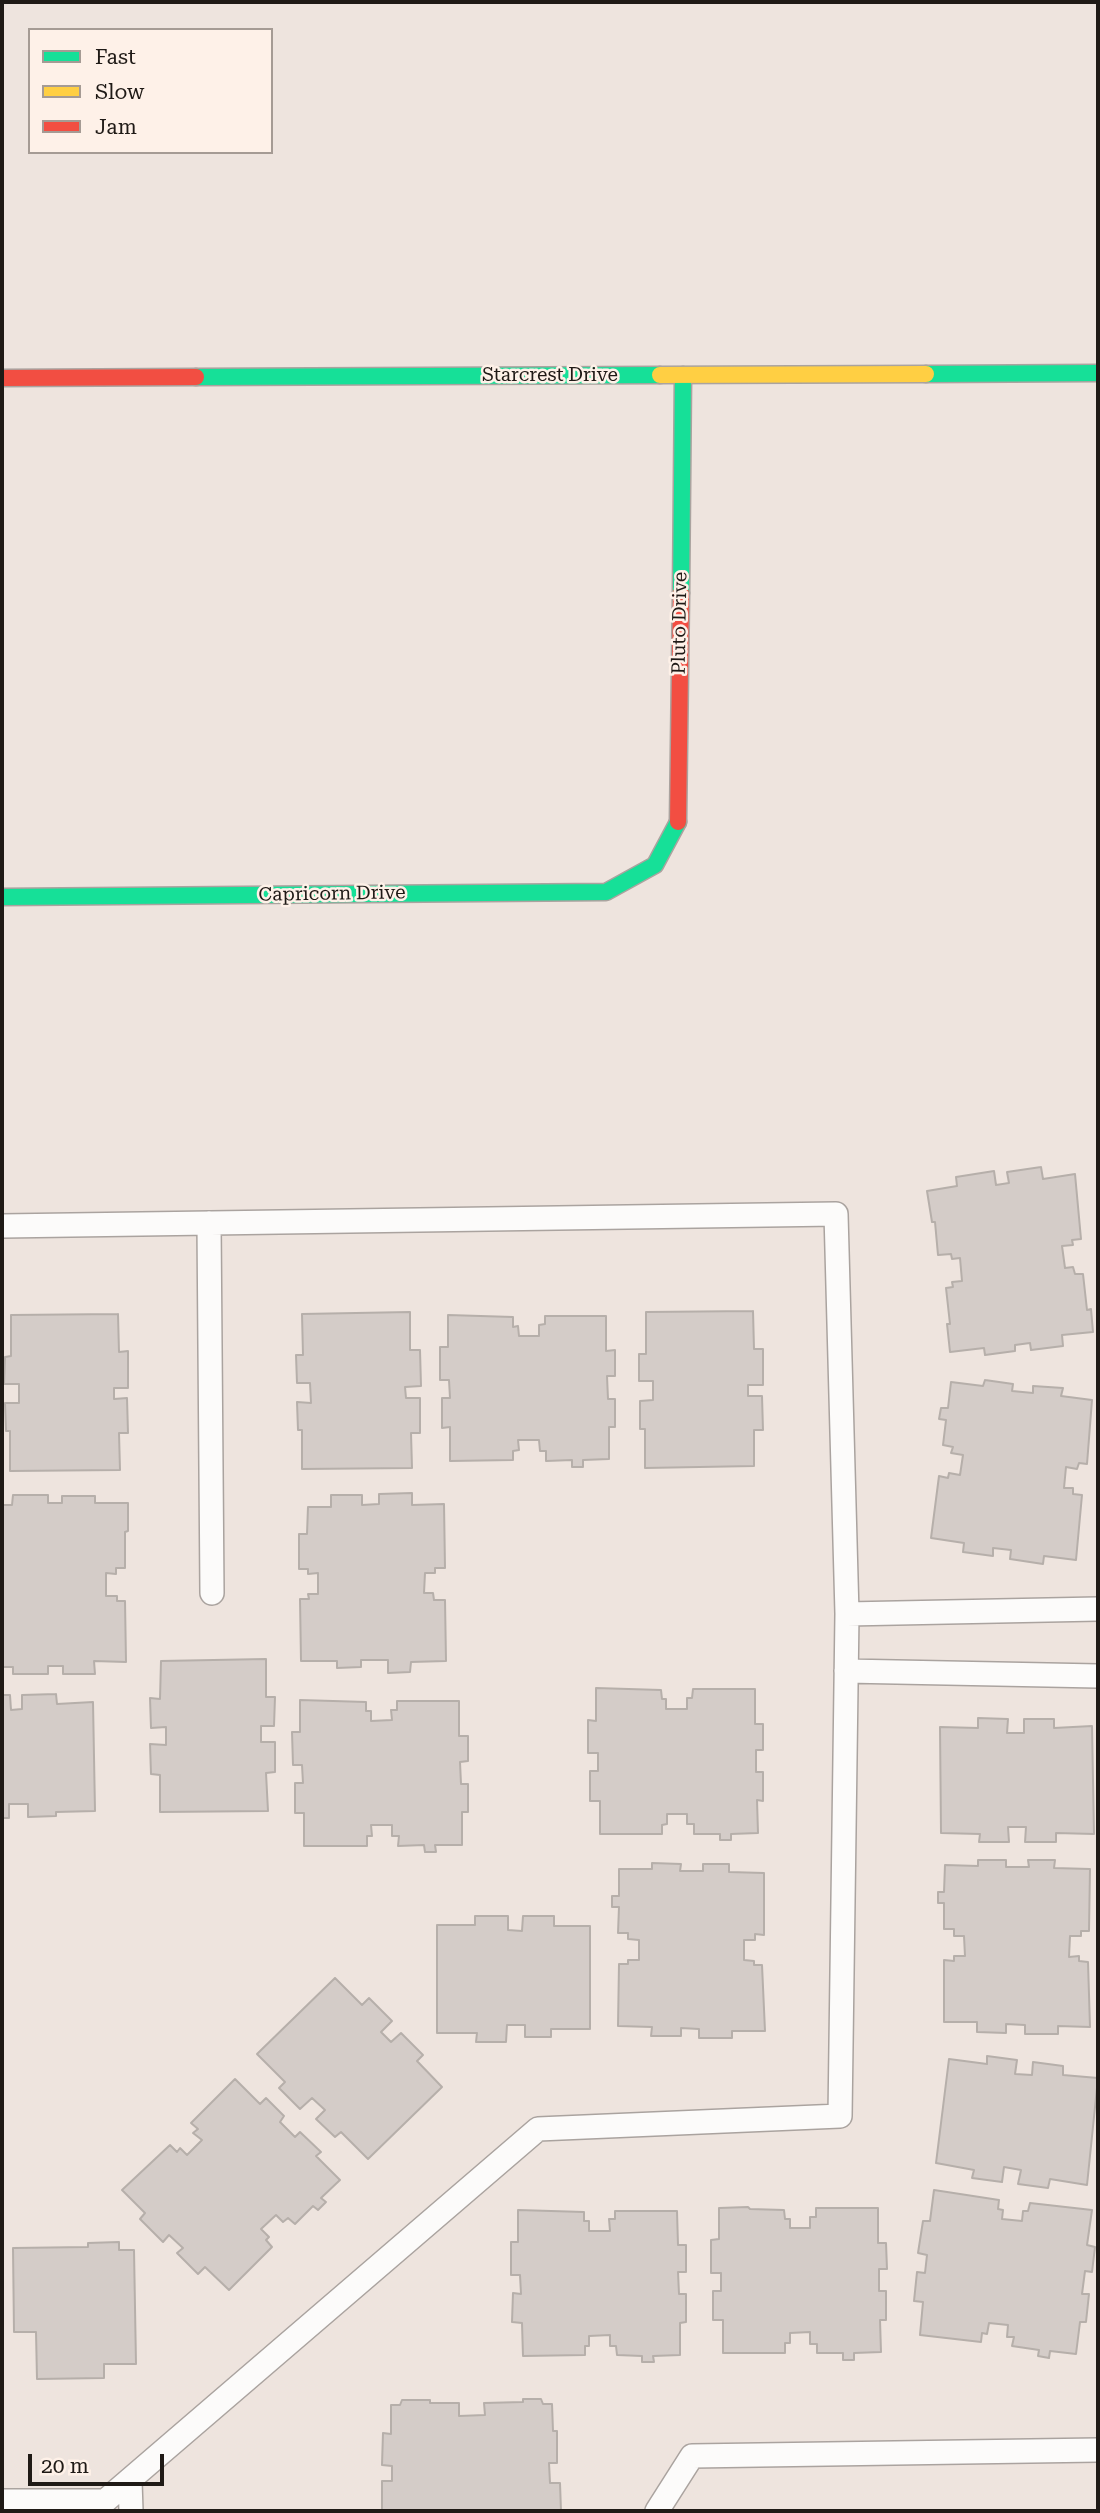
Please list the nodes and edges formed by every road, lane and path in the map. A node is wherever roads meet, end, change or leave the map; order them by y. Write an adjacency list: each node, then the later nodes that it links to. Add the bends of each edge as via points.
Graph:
1 (1098, 373): 2 (street, Starcrest Drive)
2 (683, 374): 3 (street, Starcrest Drive); 4 (street, Pluto Drive, via 678,824)
3 (2, 378)
4 (655, 865): 5 (street, Capricorn Drive, via 606,892)
5 (2, 897)
6 (209, 1223): 7 (lane); 8 (lane); 10 (lane, via 836,1214)
7 (2, 1226)
8 (212, 1593)
9 (1098, 1609): 10 (lane)
10 (847, 1614): 11 (lane)
11 (846, 1671): 12 (lane); 14 (lane, via 841,2116 538,2129)
12 (1098, 1676)
13 (1098, 2450): 18 (lane, via 692,2456)
14 (130, 2481): 16 (lane, via 106,2501); 17 (lane)
15 (2, 2501): 16 (lane)
16 (48, 2506)
17 (131, 2511)
18 (657, 2511)

